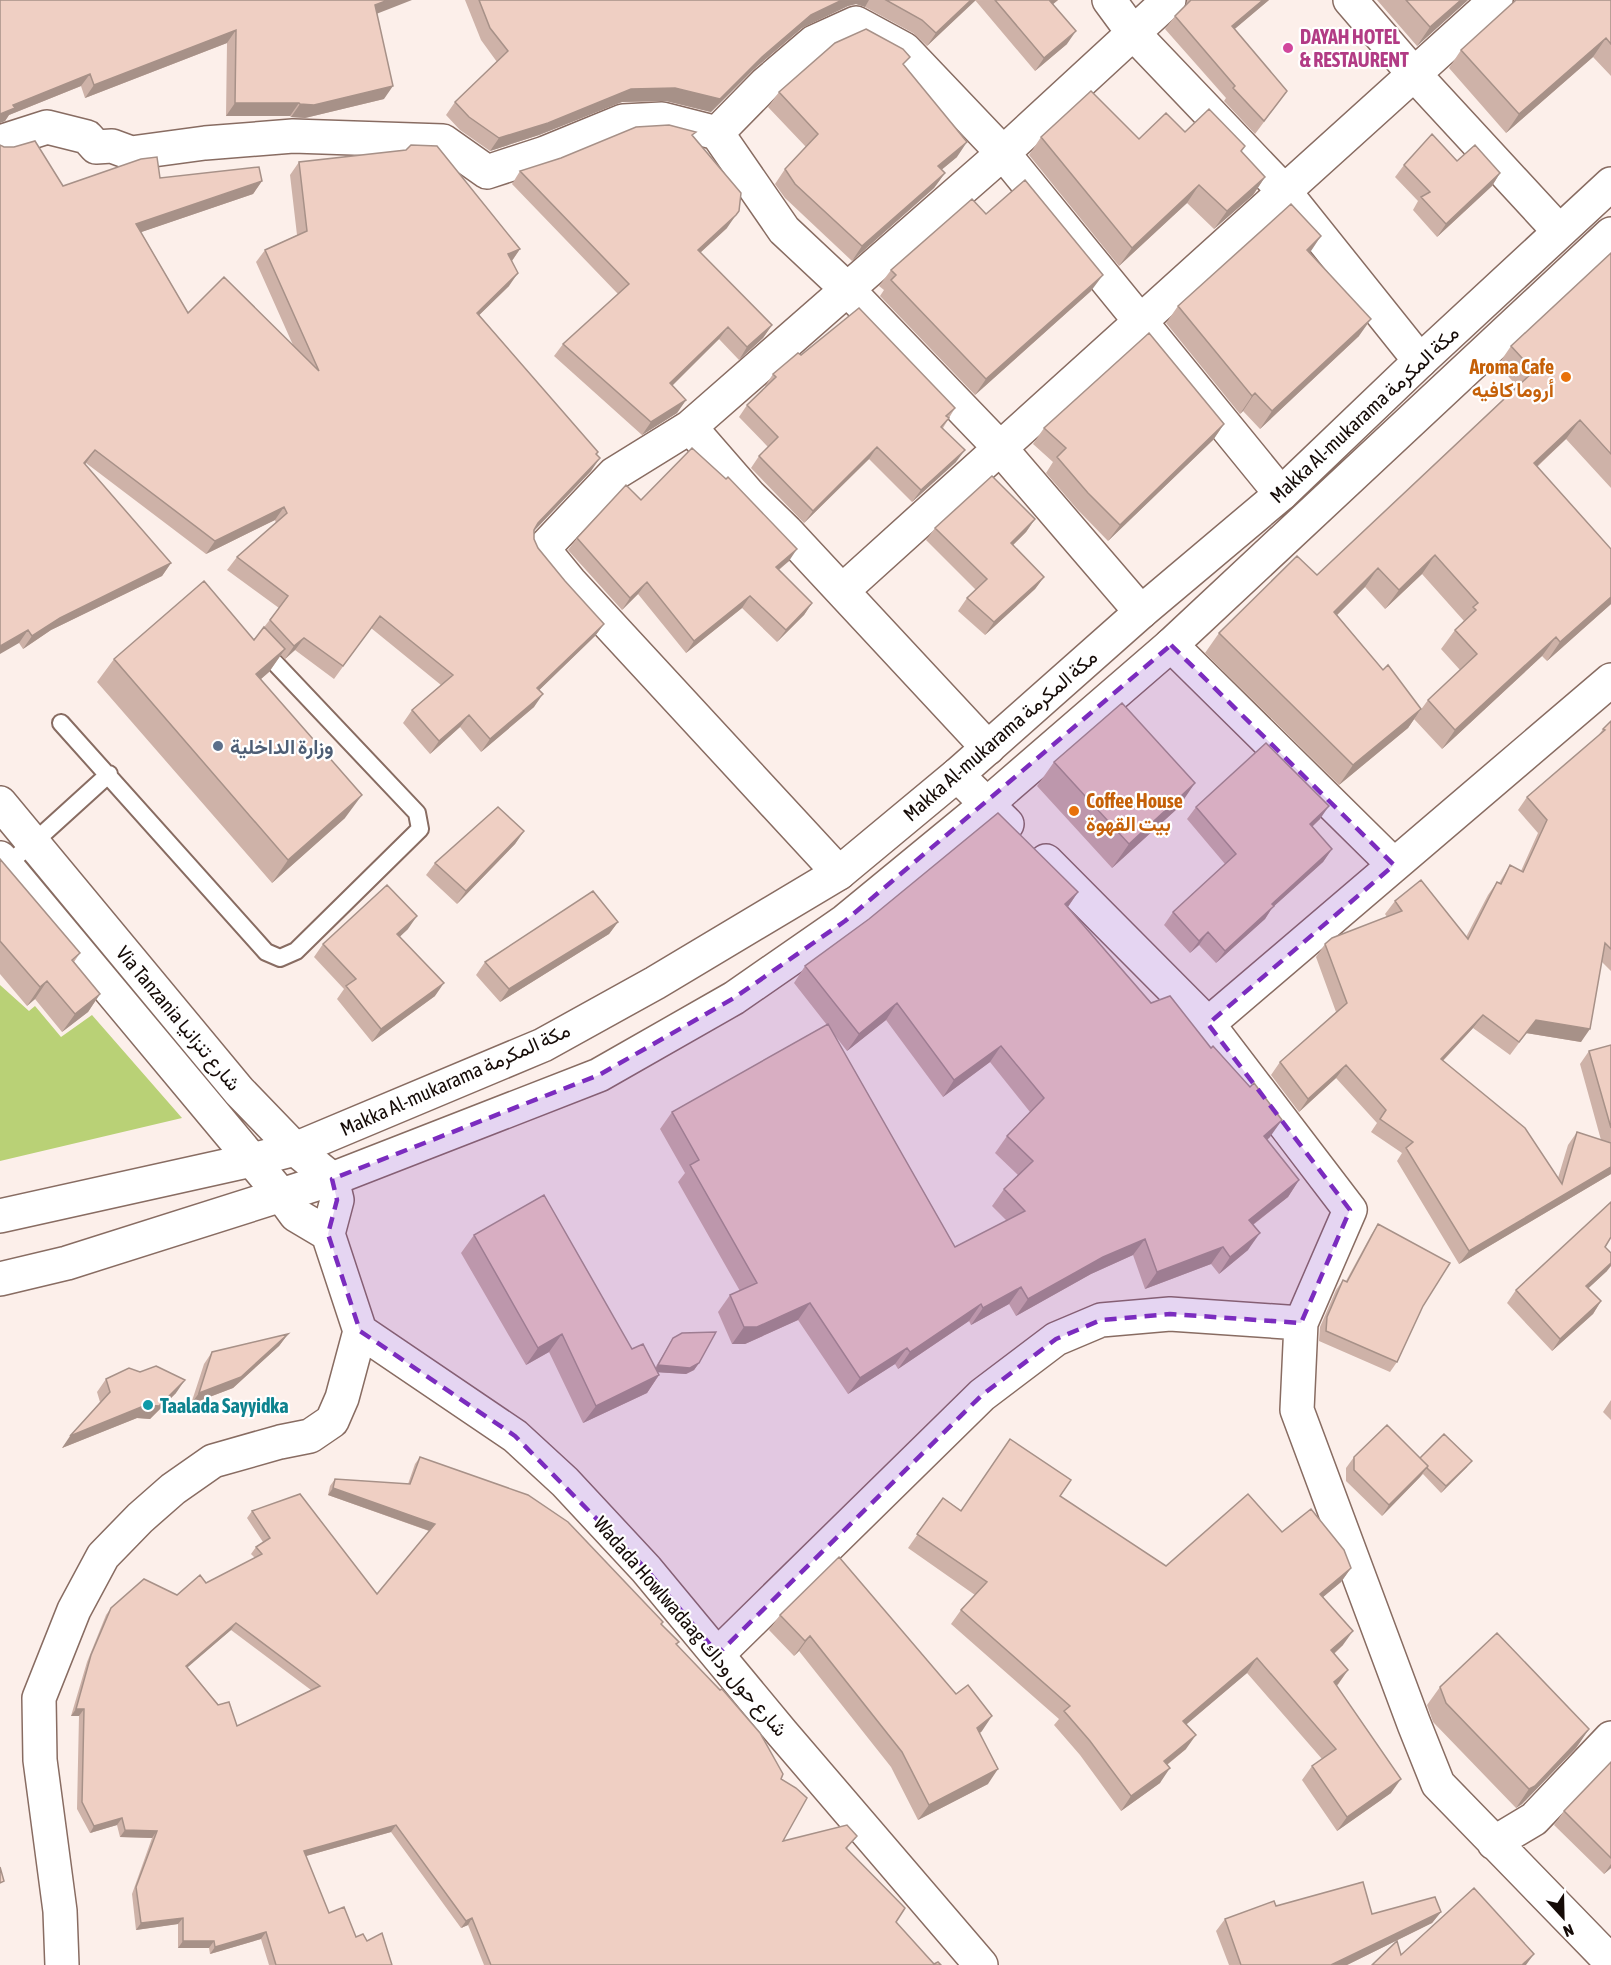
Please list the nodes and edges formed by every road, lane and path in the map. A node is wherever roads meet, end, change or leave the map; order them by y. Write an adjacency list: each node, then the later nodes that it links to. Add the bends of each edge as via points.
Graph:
1 (1108, 0): 5 (main road)
2 (1169, 0): 5 (main road)
3 (1350, 0): 6 (main road)
4 (1496, 0): 6 (main road)
5 (1134, 34): 9 (main road); 11 (main road)
6 (1414, 74): 11 (main road); 12 (main road)
7 (717, 133): 8 (main road, via 662,119 623,121 487,172 443,141 293,136 131,153 112,146 96,147 87,136 47,127); 9 (main road, via 814,42 856,23 904,49); 14 (main road, via 784,230)
8 (0, 142)
9 (1003, 153): 14 (main road); 15 (main road)
10 (1611, 184): 12 (main road, Makka Al-mukarama مكة المكرمة)
11 (1284, 191): 15 (main road); 16 (main road)
12 (1559, 231): 16 (main road, Makka Al-mukarama مكة المكرمة)
13 (1611, 234): 23 (main road, Makka Al-mukarama مكة المكرمة)
14 (848, 290): 17 (main road); 18 (main road)
15 (1141, 321): 18 (main road); 19 (main road)
16 (1420, 361): 19 (main road, Makka Al-mukarama مكة المكرمة)
17 (690, 428): 20 (main road); 34 (main road, via 614,474 543,549)
18 (1000, 448): 20 (main road); 21 (main road)
19 (1281, 494): 21 (main road, Makka Al-mukarama مكة المكرمة)
20 (842, 591): 26 (main road)
21 (1141, 612): 26 (main road, Makka Al-mukarama مكة المكرمة)
22 (246, 633): 27 (lane, via 417,813 420,829 296,951 280,958 266,952)
23 (1171, 645): 30 (main road, Makka Al-mukarama مكة المكرمة); 33 (main road)
24 (1611, 680): 33 (main road)
25 (61, 723): 27 (lane)
26 (988, 748): 28 (main road, Makka Al-mukarama مكة المكرمة)
27 (109, 774): 31 (lane)
28 (957, 775): 30 (main road); 34 (main road, Makka Al-mukarama مكة المكرمة)
29 (0, 803): 31 (main road, Via Tanzania شارع تنزانيا)
30 (986, 805): 35 (main road); 38 (main road, Makka Al-mukarama مكة المكرمة, via 845,921 734,998 599,1076)
31 (33, 843): 32 (lane); 36 (main road, Via Tanzania شارع تنزانيا, via 239,1091)
32 (3, 862): 37 (main road, Via Tanzania شارع تنزانيا)
33 (1394, 865): 35 (main road)
34 (839, 873): 36 (main road, Makka Al-mukarama مكة المكرمة, via 543,1045)
35 (1208, 1024): 43 (main road, via 1350,1210)
36 (295, 1149): 37 (main road, Makka Al-mukarama مكة المكرمة); 38 (main road, Via Tanzania شارع تنزانيا)
37 (252, 1160): 39 (main road, Via Tanzania شارع تنزانيا); 40 (main road, Makka Al-mukarama مكة المكرمة)
38 (332, 1179): 39 (main road, Makka Al-mukarama مكة المكرمة); 41 (main road, via 337,1200)
39 (282, 1196): 41 (main road, Via Tanzania شارع تنزانيا, via 296,1215); 42 (main road, Makka Al-mukarama مكة المكرمة, via 68,1263)
40 (0, 1216)
41 (328, 1234): 44 (main road)
42 (0, 1279)
43 (1301, 1323): 45 (main road, via 1170,1314 1101,1320 1056,1339 982,1395); 47 (main road, via 1297,1410 1438,1784)
44 (360, 1331): 45 (main road, Wadada Howlwadaag شارع حول وداك, via 532,1451 646,1569); 49 (main road, via 332,1420 310,1436 213,1461 173,1489 103,1556 74,1610 39,1698 40,1760 60,1911)
45 (718, 1654): 50 (main road, Wadada Howlwadaag شارع حول وداك)
46 (1611, 1738): 47 (main road, via 1534,1819)
47 (1494, 1843): 48 (main road)
48 (1611, 1962)
49 (62, 1965)
50 (981, 1965)

